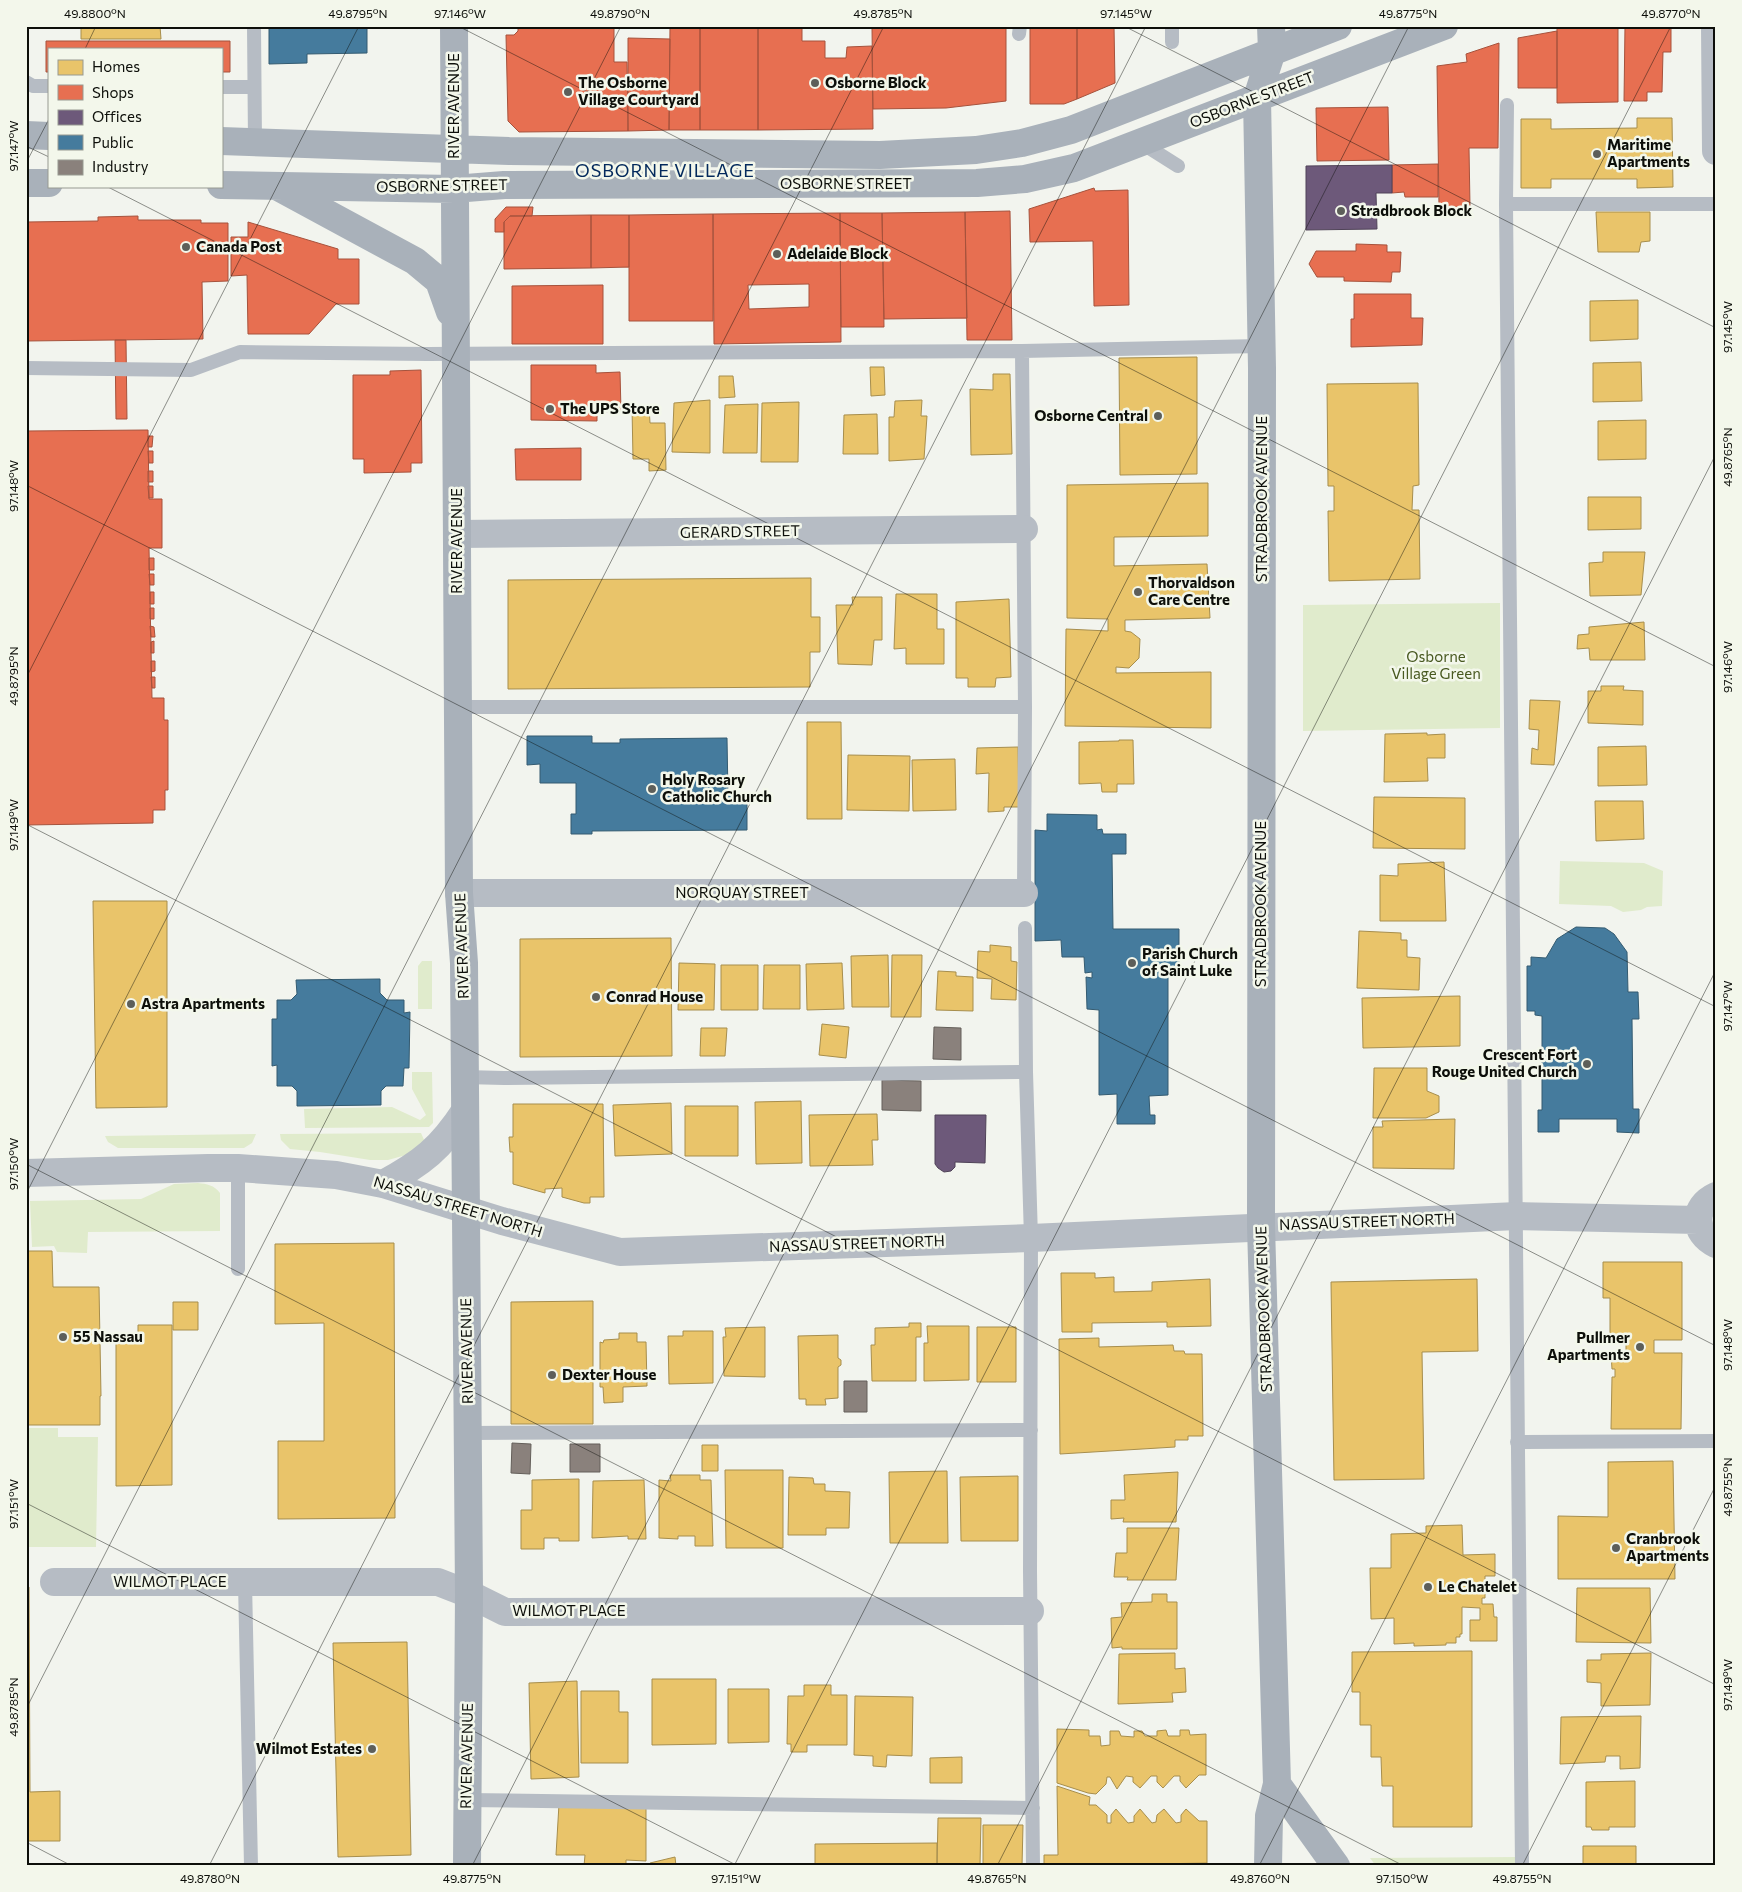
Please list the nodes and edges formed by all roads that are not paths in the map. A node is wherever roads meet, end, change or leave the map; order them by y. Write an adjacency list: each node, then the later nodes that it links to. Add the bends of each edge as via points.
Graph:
1 (254, 26): 12 (lane)
2 (454, 26): 21 (street, RIVER AVENUE)
3 (1172, 26): 8 (lane)
4 (1338, 26): 7 (street, OSBORNE STREET)
5 (1444, 26): 14 (street, OSBORNE STREET)
6 (1714, 26): 13 (street)
7 (1271, 39): 14 (street, STRADBROOK AVENUE); 21 (street, OSBORNE STREET, via 1071,130 1022,143 976,150 880,155)
8 (1172, 42)
9 (26, 82): 10 (lane, via 33,86)
10 (48, 86)
11 (222, 87): 12 (lane)
12 (254, 87): 20 (lane)
13 (1715, 93): 22 (street)
14 (1257, 98): 19 (street, OSBORNE STREET); 32 (street, STRADBROOK AVENUE)
15 (1507, 105): 29 (lane)
16 (26, 135): 17 (street)
17 (48, 136)
18 (222, 140): 20 (street, OSBORNE STREET)
19 (1140, 142): 23 (lane); 28 (street, OSBORNE STREET, via 1074,168 1025,179 977,184 504,185)
20 (255, 143): 21 (street, OSBORNE STREET)
21 (455, 149): 28 (street, RIVER AVENUE)
22 (1716, 151)
23 (1178, 166)
24 (26, 183): 25 (street)
25 (48, 183)
26 (222, 185): 27 (street, OSBORNE STREET)
27 (277, 186): 28 (street, OSBORNE STREET); 31 (street, via 415,261 439,281)
28 (454, 189): 31 (street, RIVER AVENUE)
29 (1506, 204): 30 (lane); 51 (lane)
30 (1716, 204)
31 (455, 325): 34 (street, RIVER AVENUE)
32 (1261, 346): 33 (lane); 53 (street, STRADBROOK AVENUE)
33 (1022, 351): 34 (lane); 36 (lane)
34 (455, 354): 35 (lane, via 240,352 191,370); 37 (street, RIVER AVENUE)
35 (26, 368)
36 (1024, 529): 37 (street, GERARD STREET); 39 (lane)
37 (457, 534): 38 (street, RIVER AVENUE)
38 (458, 706): 39 (lane); 40 (street, RIVER AVENUE)
39 (1025, 707): 41 (lane)
40 (459, 893): 41 (street, NORQUAY STREET); 44 (street, RIVER AVENUE, via 464,963)
41 (1024, 893)
42 (1025, 928): 43 (lane)
43 (1026, 1072): 44 (lane); 54 (lane)
44 (464, 1077): 45 (street, RIVER AVENUE)
45 (465, 1111): 48 (street, via 432,1154); 50 (street, RIVER AVENUE)
46 (238, 1168): 47 (street, NASSAU STREET NORTH); 48 (street, NASSAU STREET NORTH, via 336,1175); 56 (lane)
47 (26, 1173)
48 (383, 1184): 50 (street, NASSAU STREET NORTH)
49 (1716, 1196): 52 (street, via 1703,1205)
50 (465, 1210): 54 (street, NASSAU STREET NORTH, via 620,1252); 58 (street, RIVER AVENUE)
51 (1517, 1216): 52 (street, NASSAU STREET NORTH); 53 (street, NASSAU STREET NORTH); 60 (lane)
52 (1698, 1220): 55 (street, via 1702,1235)
53 (1262, 1226): 54 (street, NASSAU STREET NORTH); 65 (street, STRADBROOK AVENUE)
54 (1031, 1238): 57 (lane)
55 (1716, 1244)
56 (238, 1269)
57 (1031, 1430): 58 (lane); 64 (lane)
58 (468, 1433): 63 (street, RIVER AVENUE)
59 (1716, 1441): 60 (lane)
60 (1517, 1442): 73 (lane)
61 (54, 1582): 62 (street, WILMOT PLACE)
62 (245, 1582): 63 (street, WILMOT PLACE, via 438,1582); 68 (lane)
63 (469, 1594): 64 (street, WILMOT PLACE, via 506,1612); 66 (street, RIVER AVENUE)
64 (1030, 1611): 67 (lane)
65 (1277, 1784): 71 (street, STRADBROOK AVENUE, via 1269,1816); 72 (street)
66 (466, 1800): 67 (lane); 69 (street, RIVER AVENUE)
67 (1033, 1808): 70 (lane)
68 (251, 1866)
69 (467, 1866)
70 (1033, 1866)
71 (1268, 1866)
72 (1336, 1866)
73 (1522, 1866)

